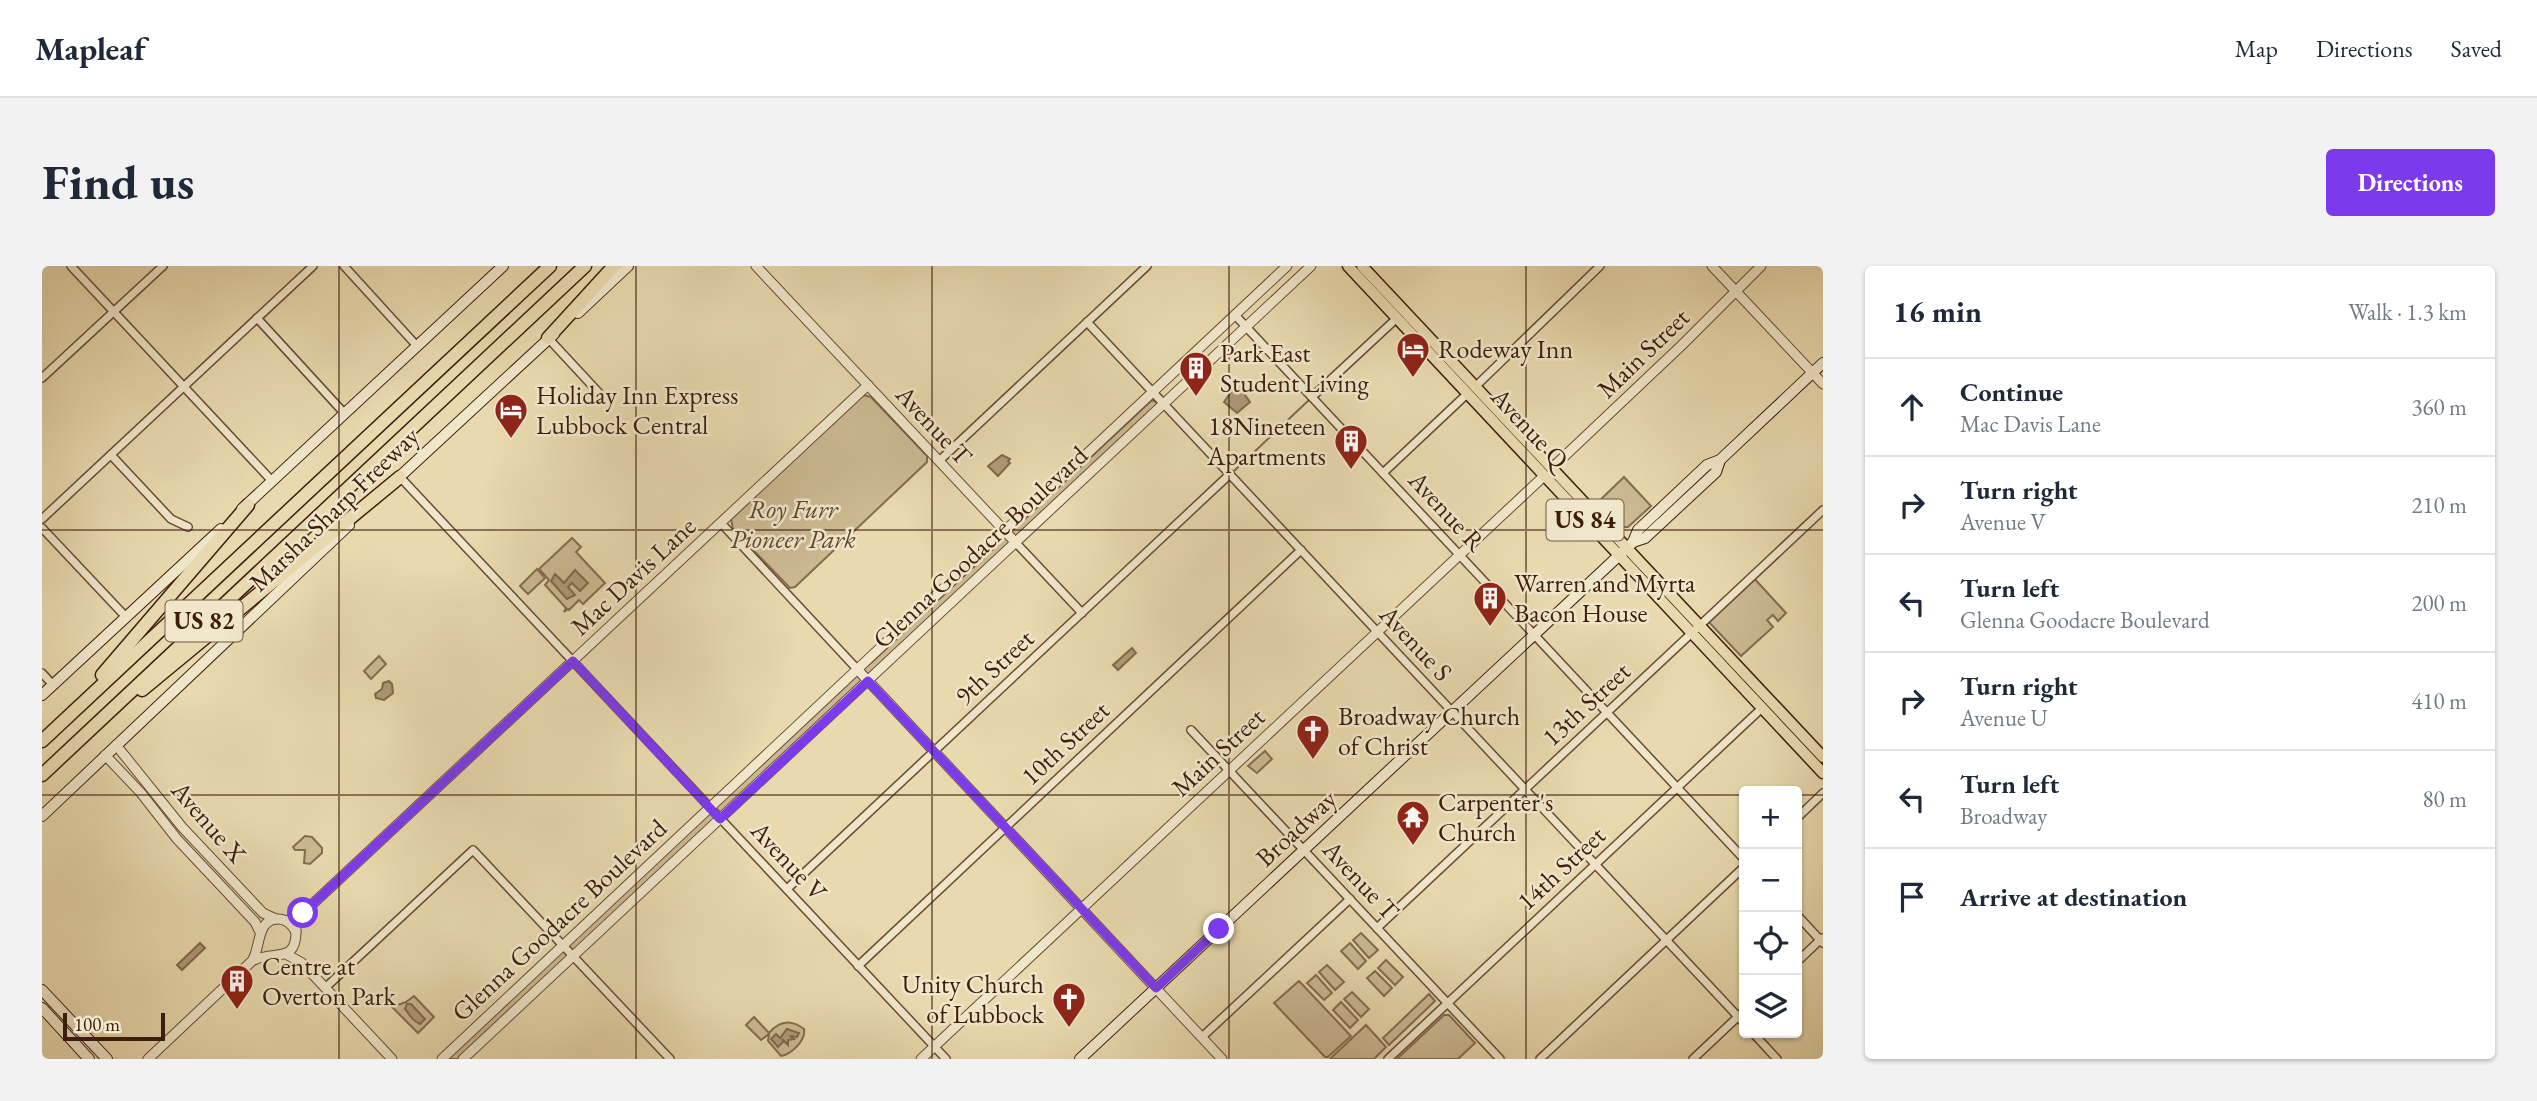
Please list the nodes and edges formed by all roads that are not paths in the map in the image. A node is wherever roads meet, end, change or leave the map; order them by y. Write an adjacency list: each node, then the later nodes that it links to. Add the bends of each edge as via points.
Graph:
1 (71, 266): 20 (street)
2 (163, 266): 20 (street)
3 (313, 266): 22 (street)
4 (344, 266): 27 (street)
5 (550, 266): 72 (highway, Marsha Sharp Freeway / US 82)
6 (585, 266): 76 (highway, Marsha Sharp Freeway / US 82)
7 (614, 266): 26 (highway)
8 (628, 266): 26 (main road, Marsha Sharp Freeway)
9 (756, 266): 32 (street, Avenue T)
10 (1147, 266): 24 (street)
11 (1287, 266): 21 (street, Glenna Goodacre Boulevard)
12 (1311, 266): 25 (street, Glenna Goodacre Boulevard)
13 (1348, 266): 23 (highway)
14 (1362, 266): 34 (highway, Avenue Q / US 84)
15 (1600, 266): 34 (street)
16 (1712, 266): 19 (street)
17 (1761, 266): 19 (street, Main Street)
18 (499, 267): 27 (main road)
19 (1736, 291): 29 (street); 42 (street, Main Street)
20 (113, 312): 30 (street); 33 (street)
21 (1235, 315): 25 (street, Avenue R); 35 (street, Glenna Goodacre Boulevard)
22 (257, 318): 33 (street); 39 (street)
23 (1397, 318): 34 (highway); 37 (street)
24 (1087, 322): 35 (street, Avenue S); 41 (street)
25 (1246, 327): 37 (street, Avenue R); 38 (street, Glenna Goodacre Boulevard)
26 (548, 338): 36 (street); 45 (main road, Marsha Sharp Freeway)
27 (417, 346): 39 (main road)
28 (1823, 363): 29 (main road, Broadway)
29 (1813, 373): 31 (street); 55 (main road, Broadway, via 1720,460 1707,465 1638,530)
30 (42, 379)
31 (1823, 384)
32 (868, 385): 41 (street, Avenue T); 50 (street, Mac Davis Lane)
33 (184, 387): 40 (street); 46 (street)
34 (1472, 390): 42 (highway, Avenue Q / US 84); 42 (highway, Avenue Q / US 84, via 1503,415); 43 (street)
35 (1152, 392): 38 (street, Avenue S); 53 (street, Glenna Goodacre Boulevard)
36 (599, 393)
37 (1312, 397): 43 (street, Avenue R)
38 (1163, 404): 44 (street, Avenue S); 54 (street, Glenna Goodacre Boulevard)
39 (345, 414): 46 (main road)
40 (111, 455): 49 (street); 52 (street, via 171,519)
41 (939, 461): 53 (street, Avenue T)
42 (1548, 472): 55 (highway, Avenue Q / US 84); 57 (street, Main Street)
43 (1383, 473): 57 (street, Avenue R)
44 (1229, 475): 56 (street, Avenue S); 58 (street, 9th Street)
45 (400, 477): 63 (street, Avenue V); 75 (main road, Marsha Sharp Freeway); 76 (highway)
46 (272, 481): 47 (main road)
47 (247, 505): 59 (main road); 72 (highway)
48 (1823, 510): 60 (street, 13th Street)
49 (42, 519)
50 (721, 523): 63 (street, Mac Davis Lane); 64 (street)
51 (42, 527): 59 (street)
52 (188, 527)
53 (1005, 531): 54 (street, Avenue T); 64 (street, Glenna Goodacre Boulevard)
54 (1016, 543): 58 (street, Avenue T); 66 (street, Glenna Goodacre Boulevard)
55 (1626, 549): 60 (highway, Avenue Q / US 84); 62 (main road, Broadway)
56 (1301, 550): 61 (street, Avenue S); 90 (street, 10th Street)
57 (1460, 555): 61 (street, Main Street); 62 (street, Avenue R)
58 (1082, 613): 77 (street, 9th Street)
59 (125, 616): 67 (main road)
60 (1695, 629): 69 (highway, Avenue Q / US 84); 71 (street, 13th Street); 79 (highway, Avenue Q / US 84)
61 (1377, 632): 70 (street, Avenue S); 80 (street, Main Street)
62 (1534, 635): 70 (main road, Broadway); 71 (street, Avenue R)
63 (573, 661): 86 (street, Avenue V); 98 (street, Mac Davis Lane)
64 (857, 669): 66 (street); 86 (street, Glenna Goodacre Boulevard)
65 (42, 674): 67 (street)
66 (868, 681): 77 (street); 89 (street, Glenna Goodacre Boulevard)
67 (52, 685): 68 (main road)
68 (42, 695)
69 (1762, 708): 81 (highway, Avenue Q / US 84); 83 (street, 14th Street)
70 (1452, 712): 84 (street, Avenue S); 91 (main road, Broadway)
71 (1607, 712): 83 (street, Avenue R); 84 (street, 13th Street)
72 (62, 722): 74 (highway, Marsha Sharp Freeway / US 82)
73 (1191, 730): 80 (street, Avenue T)
74 (42, 741)
75 (116, 745): 78 (main road, Marsha Sharp Freeway); 99 (street, Avenue X, via 182,827 263,913)
76 (72, 747): 82 (highway, Marsha Sharp Freeway / US 82)
77 (934, 751): 90 (street); 95 (street, 9th Street)
78 (105, 755): 88 (main road, Marsha Sharp Freeway); 104 (street, Avenue X, via 252,919)
79 (1823, 757)
80 (1229, 771): 91 (street, Avenue T); 97 (street, Main Street)
81 (1823, 773)
82 (42, 775)
83 (1677, 788): 92 (street, Avenue R); 93 (street, 14th Street)
84 (1525, 789): 93 (street, Avenue S); 102 (street, 13th Street)
85 (1823, 793): 87 (street)
86 (710, 808): 89 (street, Avenue V); 108 (street, Glenna Goodacre Boulevard)
87 (1802, 813)
88 (42, 816)
89 (720, 819): 95 (street, Avenue V); 111 (street, Glenna Goodacre Boulevard)
90 (1006, 827): 97 (street); 115 (street, 10th Street)
91 (1304, 850): 96 (street, Avenue T); 117 (main road, Broadway)
92 (1739, 854)
93 (1595, 865): 105 (street, Avenue S); 119 (street, 14th Street)
94 (1739, 872): 105 (street)
95 (787, 889): 115 (street, Avenue V)
96 (1350, 899): 102 (street, Avenue T); 123 (street)
97 (1082, 909): 117 (street); 125 (street, Main Street)
98 (303, 913): 101 (street); 103 (street)
99 (276, 919): 101 (street); 104 (street, via 268,922)
100 (1802, 920): 106 (street)
101 (286, 921): 103 (street)
102 (1377, 928): 119 (street, Avenue T)
103 (296, 932): 107 (street)
104 (260, 936): 110 (street); 113 (street)
105 (1666, 940): 121 (street, Avenue S); 139 (street)
106 (1822, 940): 112 (street)
107 (295, 944): 109 (street); 114 (street)
108 (563, 946): 111 (street); 116 (street, via 473,850); 130 (street, Glenna Goodacre Boulevard)
109 (286, 954): 110 (street); 114 (street)
110 (272, 955): 113 (street)
111 (573, 956): 131 (street, Glenna Goodacre Boulevard); 132 (street)
112 (1802, 958)
113 (252, 961): 128 (street)
114 (302, 964): 116 (street)
115 (858, 966): 125 (street, Avenue V)
116 (325, 988): 129 (street)
117 (1156, 988): 123 (street); 135 (main road, Broadway)
118 (42, 989): 127 (main road)
119 (1447, 1003): 137 (street, 14th Street); 138 (street, Avenue T)
120 (42, 1008): 126 (main road)
121 (1739, 1014)
122 (1739, 1020): 140 (street)
123 (1202, 1037): 136 (street)
124 (1758, 1038): 141 (street)
125 (935, 1046): 133 (street, Main Street); 134 (street, Avenue V)
126 (89, 1059)
127 (107, 1059)
128 (149, 1059)
129 (392, 1059)
130 (442, 1059)
131 (463, 1059)
132 (670, 1059)
133 (921, 1059)
134 (946, 1059)
135 (1080, 1059)
136 (1222, 1059)
137 (1388, 1059)
138 (1500, 1059)
139 (1539, 1059)
140 (1693, 1059)
141 (1777, 1059)

